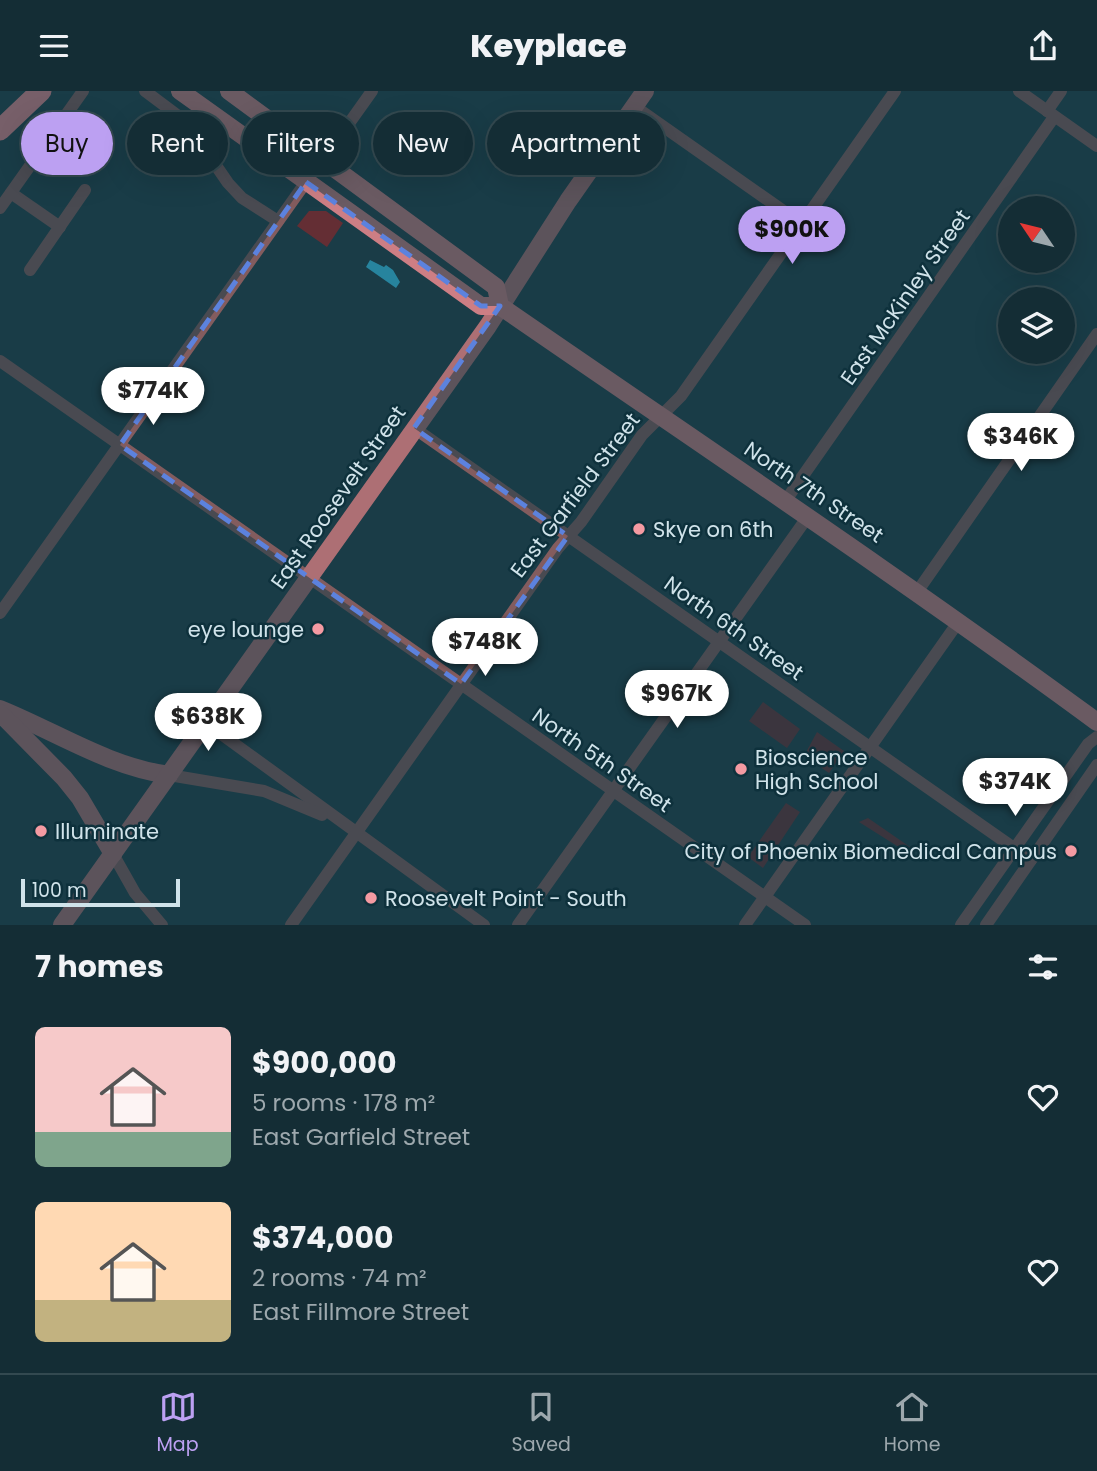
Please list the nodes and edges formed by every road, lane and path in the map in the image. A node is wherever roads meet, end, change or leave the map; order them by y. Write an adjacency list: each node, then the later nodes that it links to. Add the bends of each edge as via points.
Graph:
1 (41, 91): 15 (highway)
2 (83, 91): 22 (street)
3 (145, 91): 25 (street, via 201,133 228,183)
4 (180, 91): 16 (main road, North 7th Street)
5 (229, 91): 12 (main road, North 7th Street)
6 (371, 91): 13 (street)
7 (645, 91): 11 (street, East Roosevelt Street)
8 (895, 91): 26 (street, East Garfield Street)
9 (1019, 91): 14 (street)
10 (1060, 91): 14 (street, East McKinley Street)
11 (634, 106): 26 (street); 29 (street, East Roosevelt Street)
12 (258, 112)
13 (356, 112)
14 (1051, 114): 17 (street); 35 (street, East McKinley Street)
15 (0, 130)
16 (242, 136)
17 (1097, 146)
18 (296, 175): 20 (main road, North 7th Street)
19 (343, 175): 23 (main road, North 7th Street)
20 (306, 182): 23 (main road, via 321,178 361,198); 25 (street); 29 (main road, North 7th Street, via 481,306)
21 (85, 190): 27 (street)
22 (11, 193): 24 (street); 27 (street)
23 (378, 201): 29 (main road, North 7th Street, via 496,287)
24 (0, 208)
25 (278, 221): 34 (street)
26 (802, 224): 32 (street, East Garfield Street, via 681,396)
27 (60, 227): 28 (street)
28 (30, 270)
29 (500, 306): 32 (main road, North 7th Street); 33 (street, East Roosevelt Street)
30 (1097, 334): 39 (street)
31 (0, 361): 34 (street, North 5th Street)
32 (660, 415): 35 (main road, North 7th Street); 37 (street, East Garfield Street)
33 (414, 428): 37 (street, North 6th Street); 38 (street, East Roosevelt Street)
34 (120, 445): 38 (street, North 5th Street); 40 (street)
35 (786, 500): 36 (main road, North 7th Street)
36 (808, 515): 39 (main road, North 7th Street); 42 (street)
37 (568, 536): 42 (street, North 6th Street); 43 (street, East Garfield Street)
38 (310, 578): 43 (street, North 5th Street); 46 (street, East Roosevelt Street)
39 (917, 592): 41 (main road, North 7th Street)
40 (0, 613)
41 (959, 621): 45 (main road, North 7th Street); 48 (street)
42 (719, 642): 48 (street, North 6th Street); 51 (street)
43 (461, 684): 51 (street, North 5th Street); 53 (street, East Garfield Street)
44 (0, 711): 50 (street, via 106,758); 55 (street, via 64,778)
45 (1097, 722)
46 (206, 723): 50 (street, East Roosevelt Street); 52 (street)
47 (1097, 737): 54 (street)
48 (870, 748): 54 (street, North 6th Street); 57 (street)
49 (1097, 765): 56 (street)
50 (169, 775): 52 (street, via 274,793); 55 (street, East Roosevelt Street)
51 (613, 791): 57 (street, North 5th Street); 62 (street)
52 (342, 823): 53 (street)
53 (356, 833): 60 (street, East Garfield Street); 61 (street)
54 (1014, 848): 56 (street, North 6th Street); 65 (street)
55 (113, 854): 58 (street, East Roosevelt Street); 59 (street, via 135,893)
56 (1031, 860): 66 (street)
57 (765, 897): 63 (street); 64 (street, North 5th Street)
58 (62, 925)
59 (162, 925)
60 (290, 925)
61 (484, 925)
62 (519, 925)
63 (745, 925)
64 (804, 925)
65 (961, 925)
66 (986, 925)

